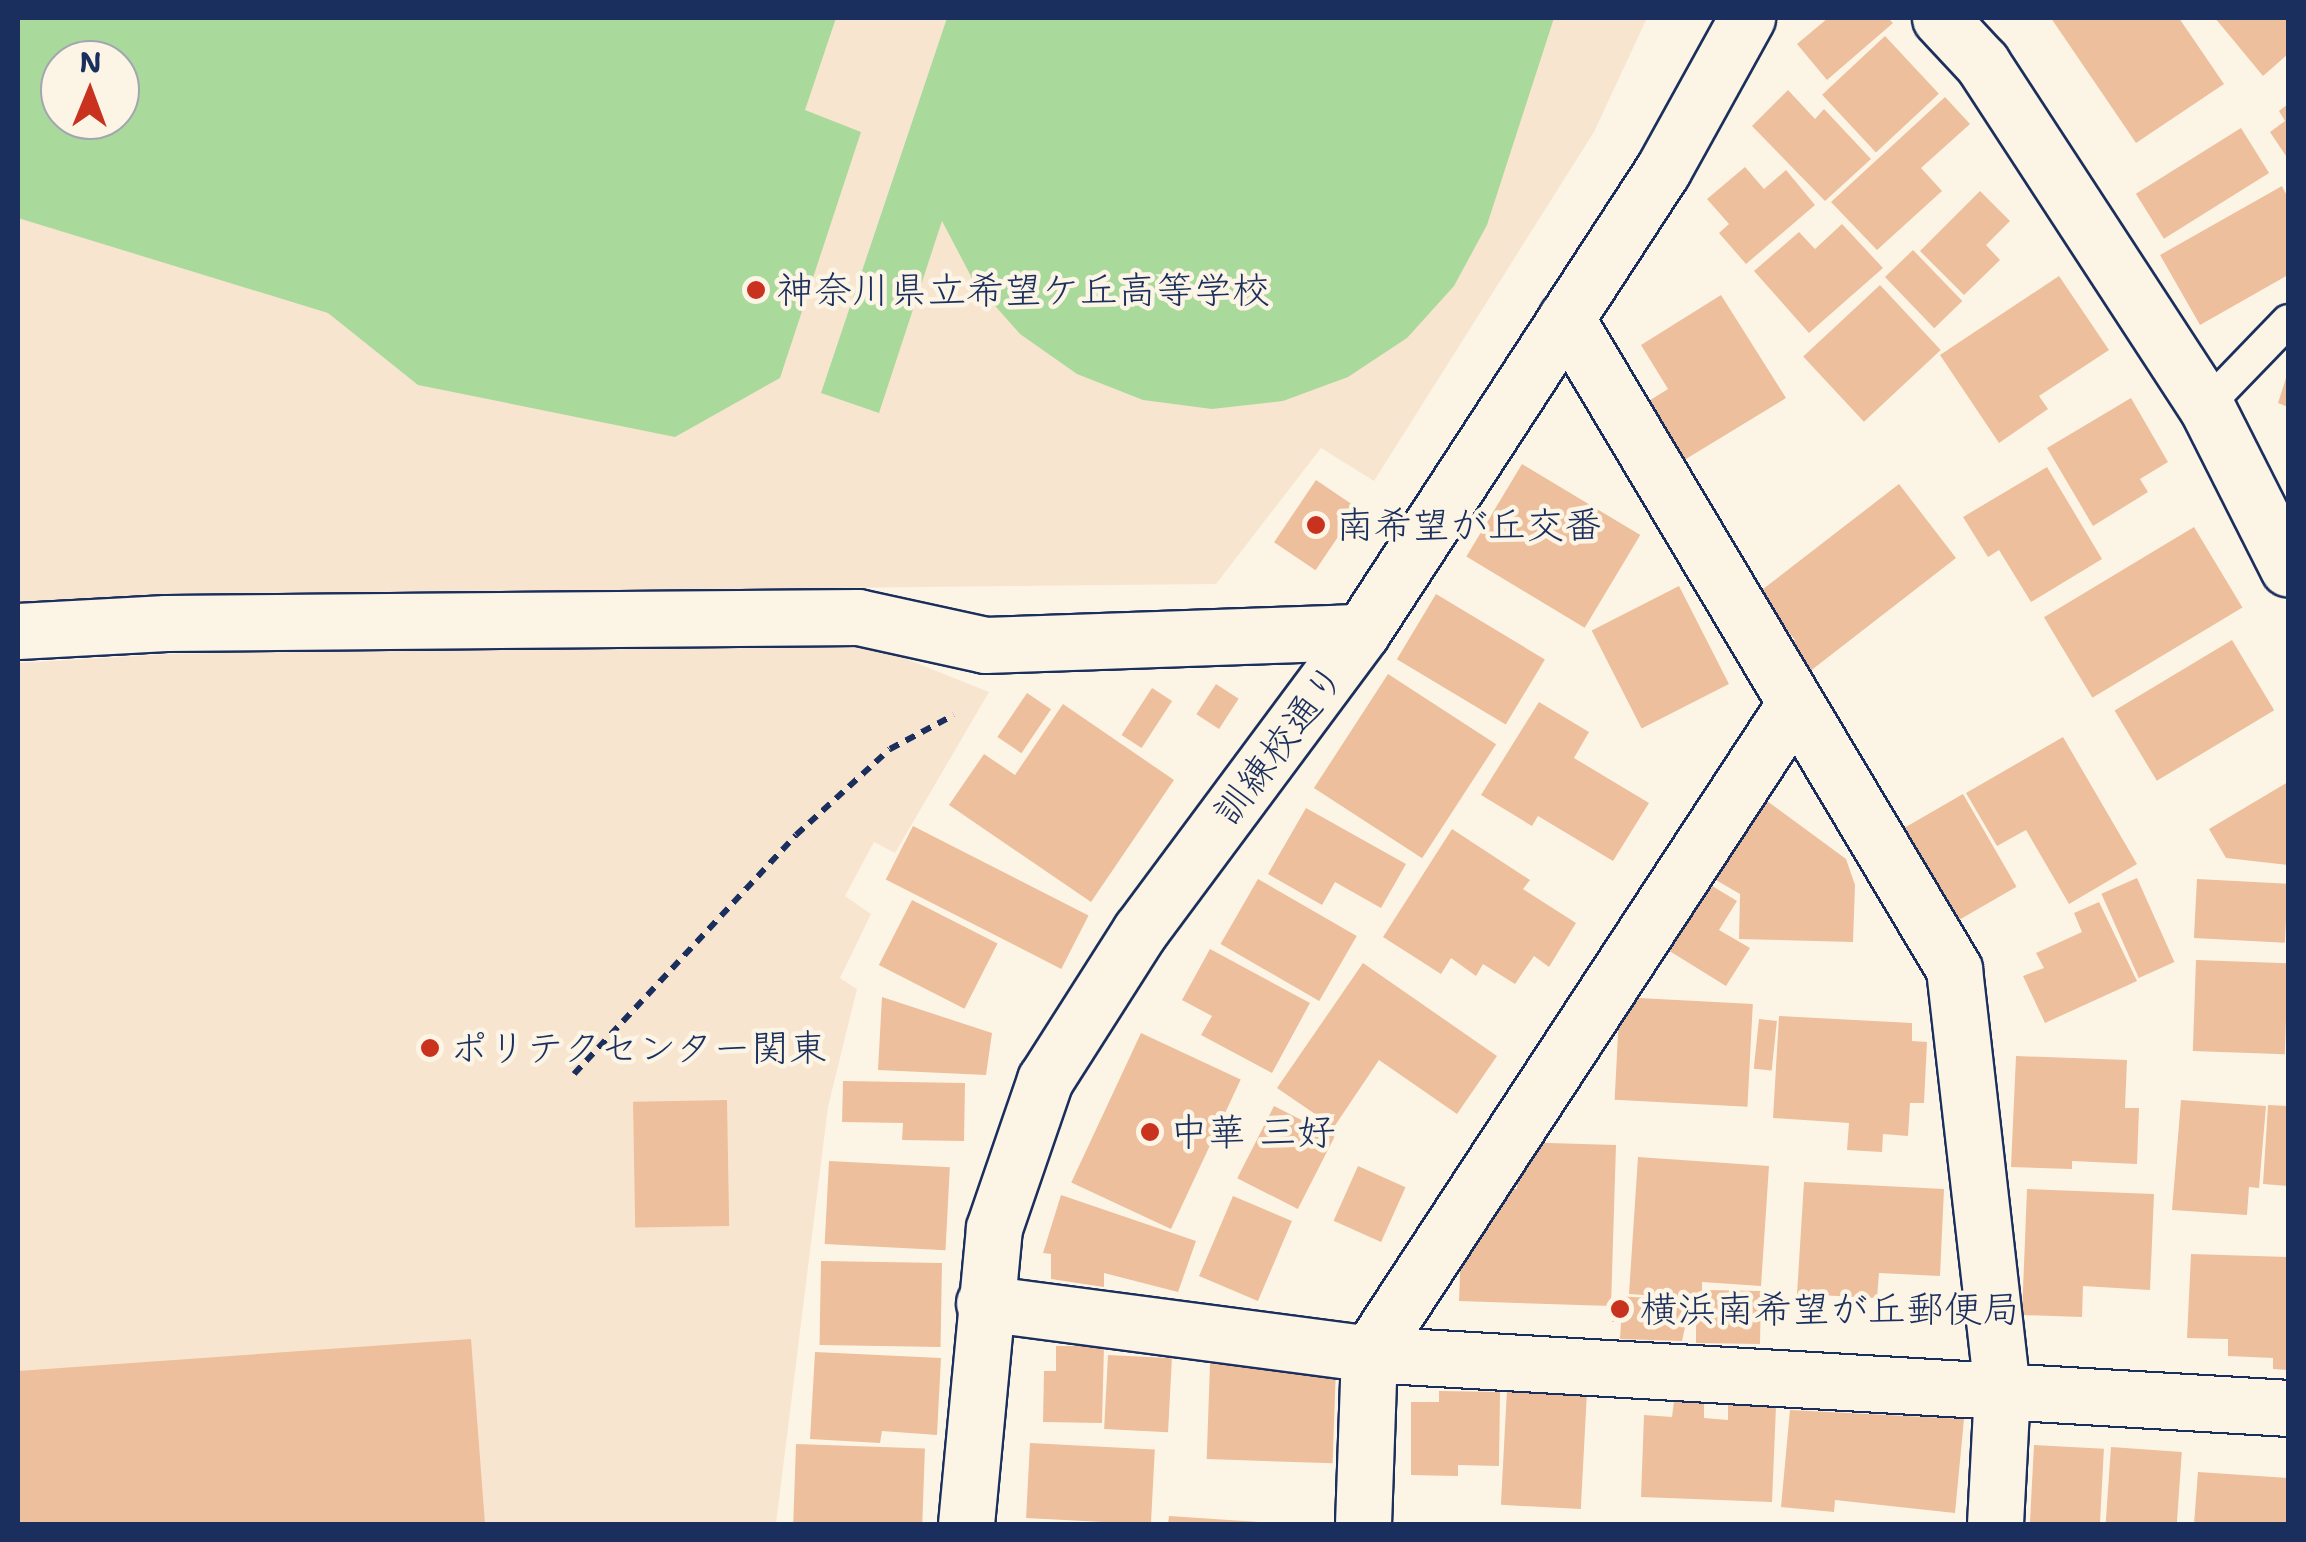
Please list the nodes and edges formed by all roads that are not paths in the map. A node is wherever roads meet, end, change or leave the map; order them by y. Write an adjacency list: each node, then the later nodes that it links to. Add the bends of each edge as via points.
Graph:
1 (1747, 18): 3 (street, 訓練校通り, via 1663,170)
2 (1940, 18): 5 (street, via 1982,63)
3 (1566, 318): 8 (street, 訓練校通り); 9 (street)
4 (2288, 322): 5 (lane)
5 (2206, 406): 6 (street)
6 (2288, 568)
7 (18, 632): 8 (street, via 166,623 858,617 984,645)
8 (1362, 632): 10 (street, 訓練校通り, via 1140,931 1045,1080 994,1228)
9 (1794, 705): 11 (street); 12 (street, via 1954,968)
10 (984, 1303): 11 (street); 14 (street, 訓練校通り)
11 (1369, 1354): 12 (street); 15 (street)
12 (2002, 1390): 13 (street); 16 (street)
13 (2288, 1408)
14 (966, 1524)
15 (1363, 1524)
16 (1994, 1524)

